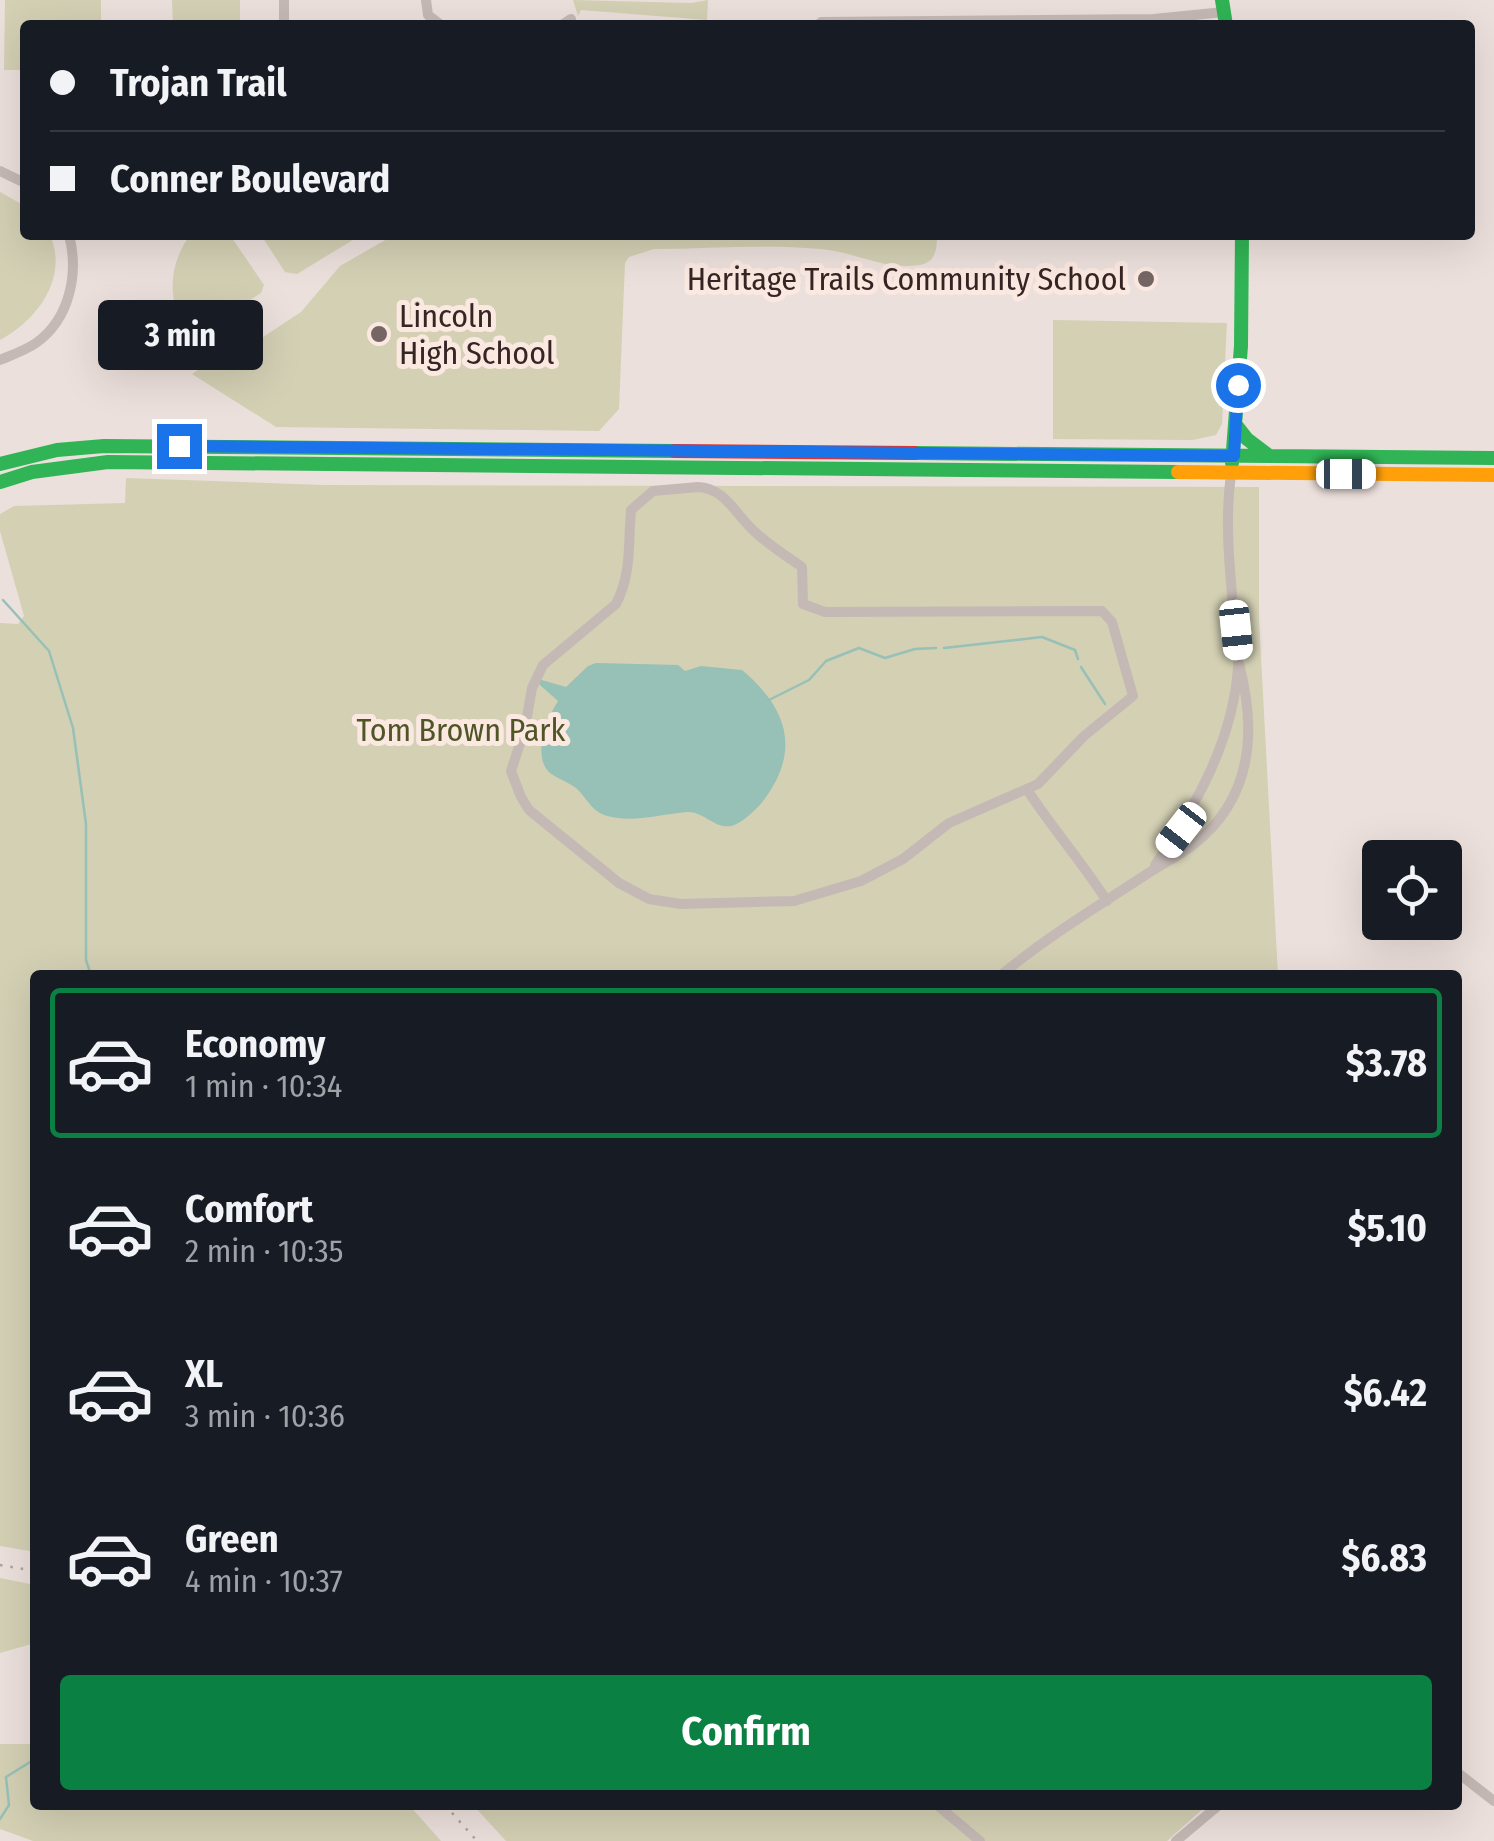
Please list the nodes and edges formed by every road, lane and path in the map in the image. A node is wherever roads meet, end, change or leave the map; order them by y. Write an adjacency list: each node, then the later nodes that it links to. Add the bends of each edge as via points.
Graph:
1 (1224, 12): 2 (street)
2 (1043, 20)
3 (69, 240): 5 (street, via 73,277 60,316 35,344)
4 (1242, 240): 6 (main road)
5 (0, 360)
6 (1236, 425): 9 (main road); 10 (main road)
7 (140, 446): 8 (main road); 12 (main road); 13 (main road, via 57,450)
8 (834, 453): 9 (main road); 14 (main road)
9 (1234, 456): 10 (main road); 15 (main road)
10 (1269, 456): 11 (main road)
11 (1494, 458)
12 (141, 462): 14 (main road); 17 (main road, via 67,466)
13 (0, 464)
14 (834, 470): 15 (main road)
15 (1231, 474): 16 (main road); 18 (street, via 1228,552)
16 (1494, 474)
17 (0, 482)
18 (1239, 664): 20 (street, via 1233,708 1212,768); 20 (street, via 1250,738 1230,803 1190,848)
19 (1028, 791): 19 (street, via 949,823 878,873 806,900 682,904 649,899 619,883 566,842 529,810 511,771 538,674 616,604 629,568 636,502 663,488 710,488 802,567 802,604 826,612 1108,614 1132,696); 21 (street)
20 (1152, 870): 21 (street)
21 (1107, 901): 22 (street)
22 (1009, 970)
23 (1462, 1776): 24 (street)
24 (1494, 1800)
25 (943, 1810): 27 (street)
26 (1213, 1810): 28 (street)
27 (980, 1841)
28 (1176, 1841)

